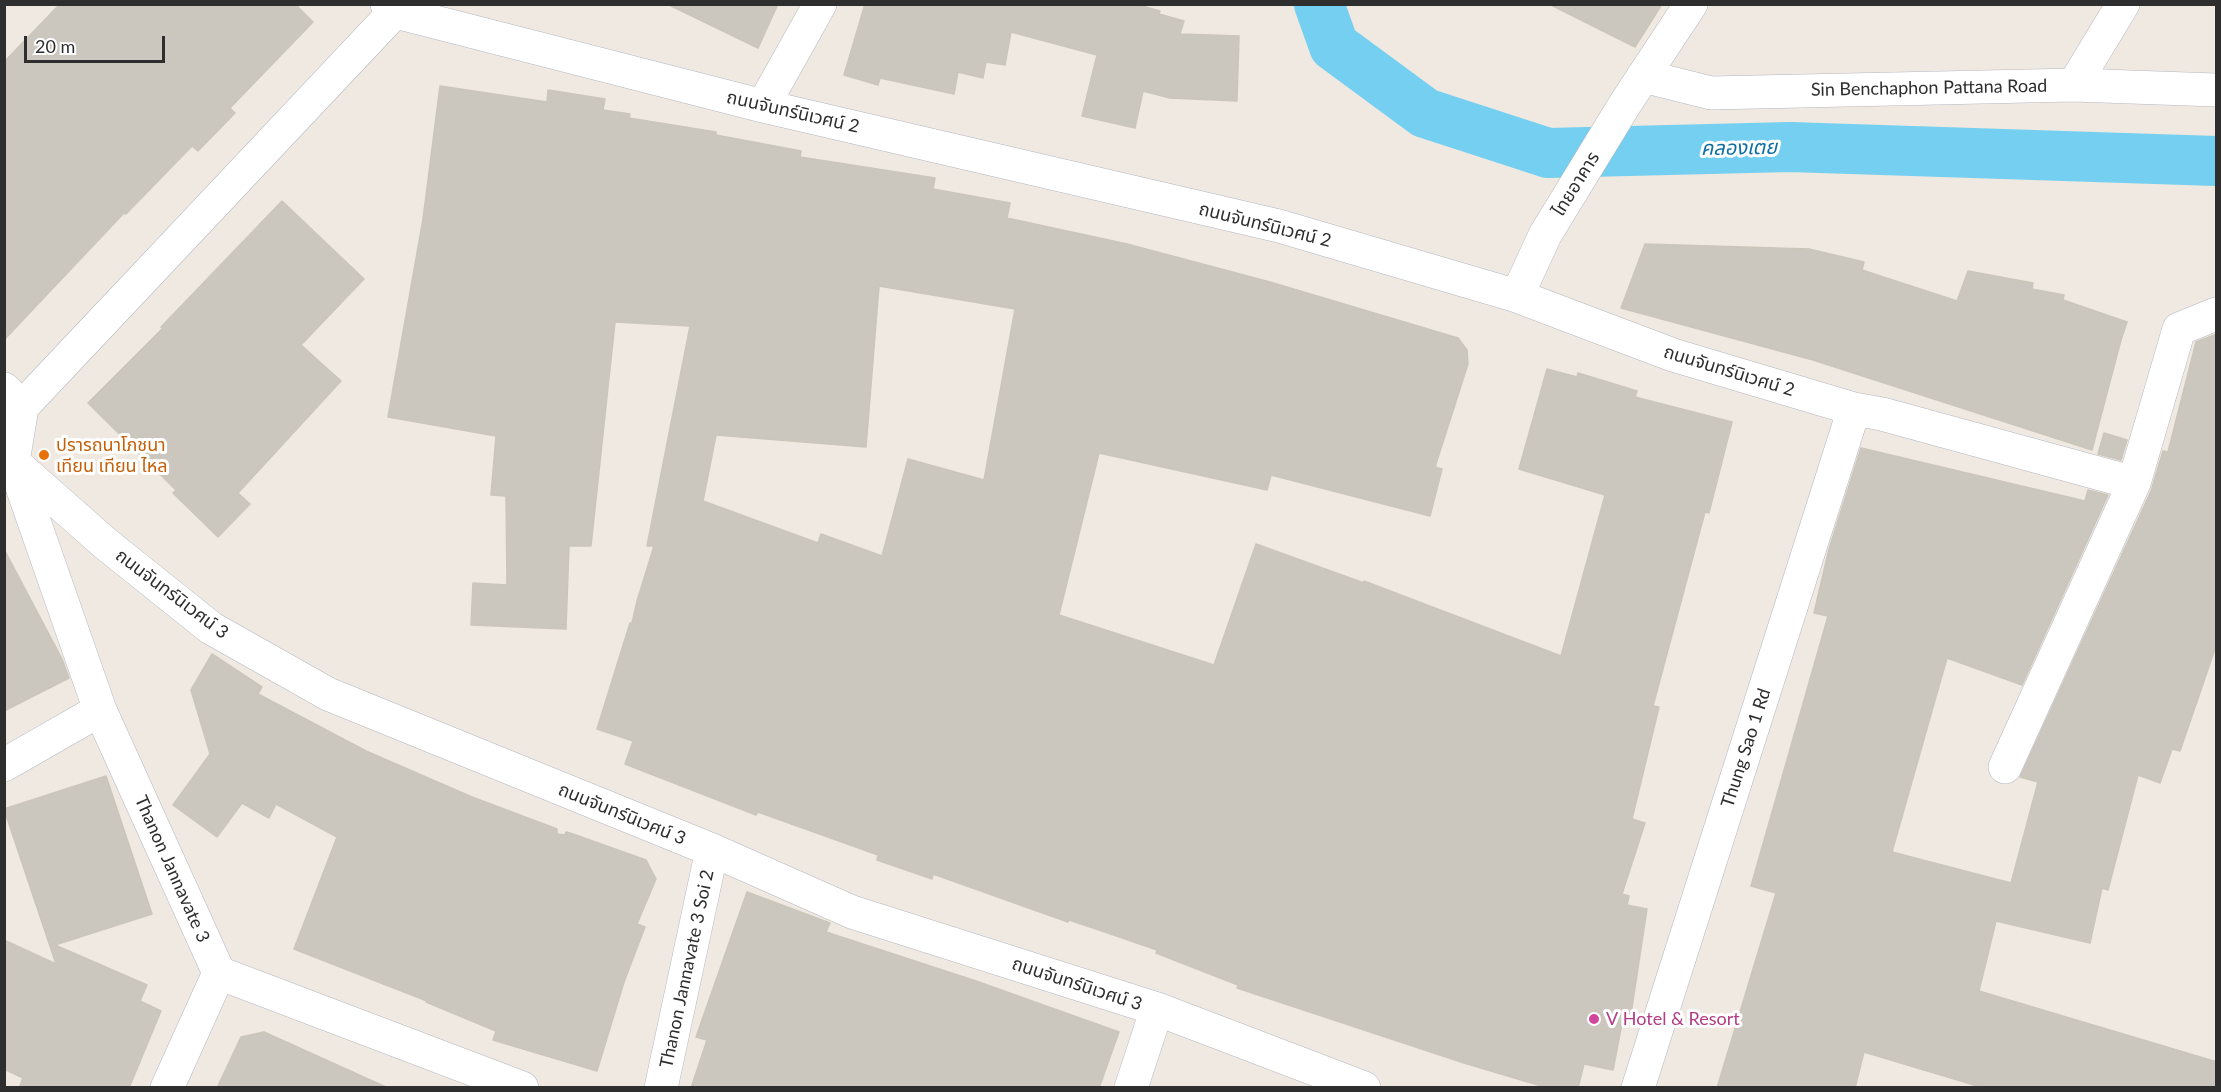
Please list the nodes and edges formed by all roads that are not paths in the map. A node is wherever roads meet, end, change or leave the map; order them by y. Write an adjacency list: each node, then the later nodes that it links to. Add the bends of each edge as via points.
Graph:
1 (820, 4): 8 (street)
2 (1691, 4): 5 (street, ไทยอาคาร)
3 (2123, 4): 6 (street)
4 (395, 7): 8 (street, ถนนจันทร์นิเวศน์ 2); 11 (street)
5 (1644, 76): 6 (street, Sin Benchaphon Pattana Road, via 1711,93); 9 (street, ไทยอาคาร, via 1545,235)
6 (2074, 85): 7 (street, Sin Benchaphon Pattana Road)
7 (2217, 90)
8 (764, 106): 9 (street, ถนนจันทร์นิเวศน์ 2, via 1279,226)
9 (1517, 296): 12 (street, ถนนจันทร์นิเวศน์ 2, via 1673,355)
10 (2217, 314): 14 (street, via 2179,329)
11 (13, 398): 13 (street)
12 (1854, 409): 14 (street, ถนนจันทร์นิเวศน์ 2); 26 (street, Thung Sao 1 Rd)
13 (13, 462): 15 (street, Thanon Jannavate 3); 18 (street, ถนนจันทร์นิเวศน์ 3, via 106,544 211,628 328,694)
14 (2134, 483): 17 (street)
15 (100, 710): 16 (street); 19 (street, Thanon Jannavate 3)
16 (4, 765)
17 (2005, 767)
18 (712, 850): 20 (street, ถนนจันทร์นิเวศน์ 3, via 852,912); 23 (street, Thanon Jannavate 3 Soi 2)
19 (219, 973): 21 (street); 22 (street)
20 (1157, 1009): 24 (street); 25 (street, ถนนจันทร์นิเวศน์ 3)
21 (167, 1088)
22 (522, 1088)
23 (661, 1088)
24 (1131, 1088)
25 (1364, 1088)
26 (1638, 1088)

